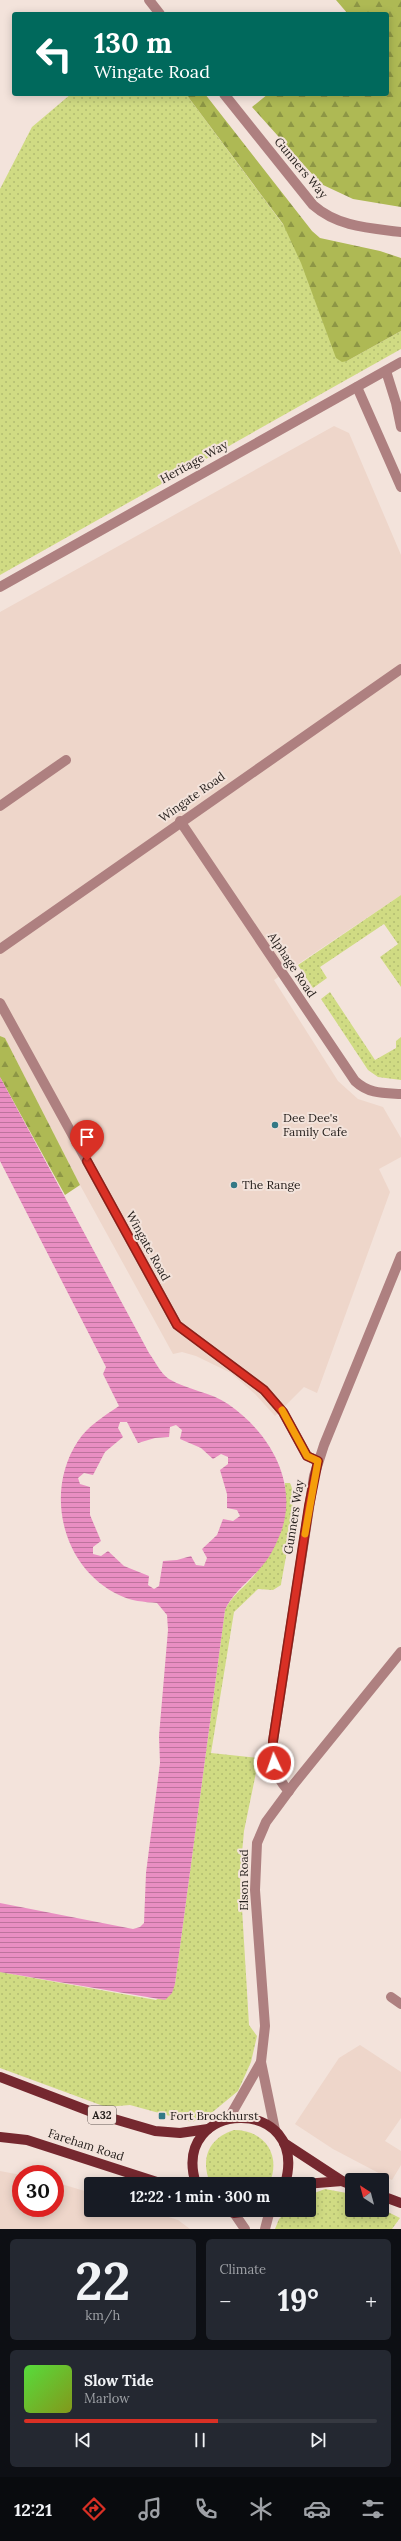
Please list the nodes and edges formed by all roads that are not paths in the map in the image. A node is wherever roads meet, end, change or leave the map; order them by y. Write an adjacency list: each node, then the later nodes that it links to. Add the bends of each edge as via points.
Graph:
1 (149, 0): 2 (street)
2 (158, 12)
3 (226, 96): 4 (street, Gunners Way, via 313,205 325,215 348,224)
4 (401, 232)
5 (401, 362): 6 (street, Heritage Way)
6 (386, 371): 7 (street, Heritage Way); 8 (street)
7 (357, 387): 9 (street); 10 (street, Heritage Way)
8 (401, 427)
9 (401, 487)
10 (0, 587)
11 (401, 669): 14 (street, Wingate Road)
12 (66, 760): 13 (street)
13 (0, 806)
14 (180, 821): 15 (street, Wingate Road); 17 (street, Alphage Road, via 355,1081 364,1089 377,1093)
15 (0, 949)
16 (0, 1003): 19 (street, Wingate Road, via 177,1325 264,1390 283,1412 307,1456)
17 (401, 1094)
18 (401, 1256): 19 (street, Gunners Way)
19 (318, 1461): 21 (street, Gunners Way, via 273,1741 273,1756 278,1776)
20 (401, 1652): 21 (street, Elson Road)
21 (289, 1792): 24 (street, Elson Road, via 263,1827 256,1850 256,1914 265,2022)
22 (391, 1997): 23 (street)
23 (401, 2004)
24 (262, 2062): 26 (street, Elson Road); 28 (street, Elson Road)
25 (0, 2077): 27 (main road, A32, via 97,2114 155,2131 180,2133)
26 (229, 2118): 27 (main road); 28 (main road, via 245,2116 261,2121)
27 (208, 2129): 32 (main road, via 199,2140 193,2154)
28 (274, 2130): 30 (main road)
29 (0, 2137): 31 (main road, Fareham Road, via 27,2140)
30 (284, 2143): 33 (main road, via 288,2157); 34 (main road)
31 (142, 2177)
32 (194, 2177)
33 (287, 2177)
34 (345, 2182)
35 (345, 2183): 36 (main road)
36 (316, 2184)
37 (389, 2198): 38 (main road)
38 (401, 2202)
39 (237, 2217): 41 (street)
40 (268, 2217): 42 (street)
41 (245, 2229)
42 (265, 2229)

